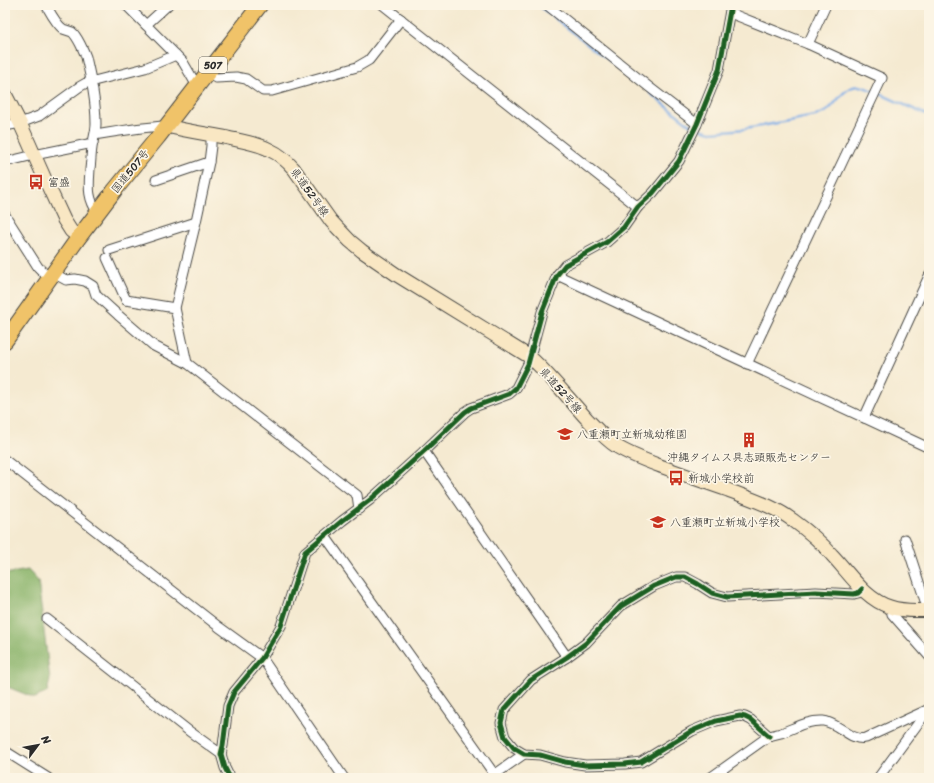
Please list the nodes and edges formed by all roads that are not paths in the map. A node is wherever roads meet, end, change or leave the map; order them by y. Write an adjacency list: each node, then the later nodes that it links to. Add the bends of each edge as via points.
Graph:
1 (46, 5): 14 (street, via 63,29 75,36 85,53)
2 (126, 5): 10 (street)
3 (168, 5): 10 (street)
4 (260, 5): 13 (highway, 国道507号 / 507)
5 (383, 5): 9 (street)
6 (547, 5): 17 (street)
7 (826, 5): 11 (street)
8 (731, 9): 11 (street); 17 (street, via 720,70)
9 (401, 19): 13 (street, via 369,60 357,67 272,91 263,91 246,79 236,77); 26 (street)
10 (146, 25): 12 (street)
11 (808, 44): 40 (street, via 882,78)
12 (176, 55): 13 (street); 14 (street, via 145,68)
13 (202, 80): 19 (highway, 国道507号 / 507)
14 (92, 81): 16 (street, via 78,87 39,116); 21 (street, via 96,111)
15 (5, 94): 16 (main road)
16 (20, 123): 18 (street); 22 (main road)
17 (697, 124): 26 (street, via 679,161 653,194)
18 (5, 126)
19 (166, 126): 20 (main road, 県道52号線); 21 (street, via 140,128); 27 (highway, 国道507号 / 507)
20 (211, 135): 24 (street); 38 (main road, 県道52号線, via 259,145 280,155 300,177 331,221 362,251)
21 (94, 139): 22 (street); 27 (street, via 89,194)
22 (34, 155): 23 (street); 30 (main road, via 64,220 71,231)
23 (5, 162)
24 (209, 162): 25 (street); 29 (street)
25 (156, 180)
26 (638, 207): 32 (street, via 624,227 606,242 564,265)
27 (98, 213): 30 (highway, 国道507号 / 507)
28 (5, 215): 31 (street, via 38,267)
29 (196, 222): 34 (street, via 108,254); 35 (street)
30 (79, 237): 31 (highway, 国道507号 / 507)
31 (51, 276): 36 (street, via 85,281 93,286 96,296); 37 (highway, 国道507号 / 507)
32 (557, 276): 38 (street, via 542,312); 40 (street)
33 (929, 276): 41 (street)
34 (126, 300): 35 (street); 36 (street)
35 (175, 308): 39 (street)
36 (118, 315): 39 (street, via 154,346)
37 (5, 341)
38 (530, 357): 43 (street, via 516,388 509,394 465,412); 48 (main road, 県道52号線, via 616,446 644,460 774,508 812,535)
39 (187, 363): 45 (street, via 357,495)
40 (747, 364): 41 (street)
41 (864, 418): 42 (street)
42 (929, 448)
43 (424, 451): 45 (street); 53 (street)
44 (5, 460): 54 (street)
45 (358, 509): 46 (street)
46 (325, 536): 54 (street, via 304,552 281,626); 60 (street)
47 (905, 539): 50 (street)
48 (862, 589): 49 (main road, 県道52号線, via 881,604); 53 (street, via 854,594 816,592 727,597 712,593 684,577 676,577 654,586 621,606 586,643)
49 (891, 608): 50 (main road, 県道52号線); 52 (street, via 892,614)
50 (928, 610)
51 (47, 619): 58 (street)
52 (929, 656)
53 (567, 657): 59 (street, via 531,680 504,710 501,723 505,737 514,748)
54 (262, 658): 58 (street, via 234,692 228,706); 63 (street)
55 (929, 709): 56 (street, via 862,739 824,721 808,722); 65 (street)
56 (769, 736): 59 (street, via 751,720 740,716 716,721 692,731 641,762 585,765); 64 (street)
57 (5, 751): 61 (street)
58 (221, 754): 62 (street)
59 (524, 754): 60 (street)
60 (494, 777)
61 (48, 778)
62 (230, 778)
63 (344, 778)
64 (710, 778)
65 (878, 778)

